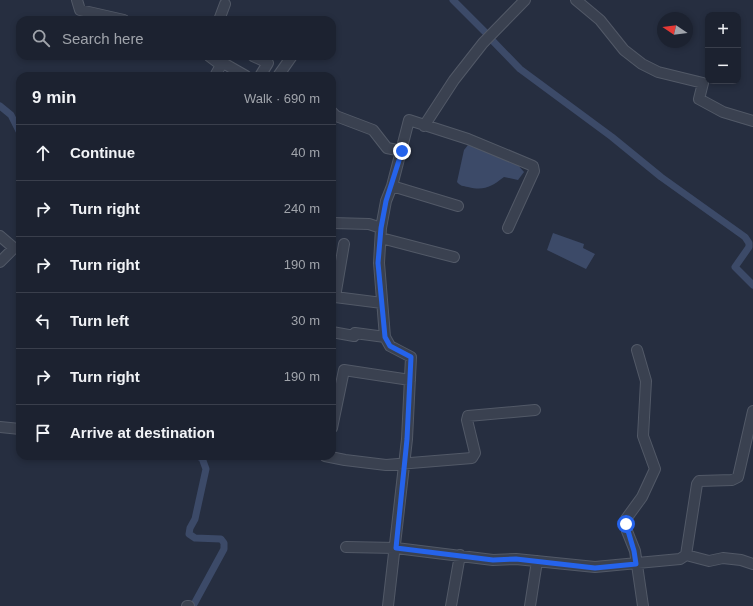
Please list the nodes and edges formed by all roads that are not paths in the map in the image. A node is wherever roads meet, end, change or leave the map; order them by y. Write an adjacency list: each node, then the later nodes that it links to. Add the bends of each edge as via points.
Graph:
1 (77, 0): 5 (street, via 80,10)
2 (525, 0): 17 (street, via 483,43 454,80)
3 (576, 0): 16 (street, via 600,20 624,50 642,64 658,72 703,83 699,100 723,112)
4 (225, 4): 6 (street)
5 (106, 16)
6 (220, 16)
7 (215, 60): 10 (street)
8 (262, 60): 13 (street, via 268,63)
9 (289, 60): 14 (street)
10 (222, 65): 11 (street); 12 (street, via 225,64)
11 (218, 72)
12 (239, 72)
13 (262, 72)
14 (281, 72)
15 (336, 116): 18 (street, via 373,130 386,148)
16 (753, 121)
17 (424, 126): 18 (street, via 409,120); 23 (street, via 468,139 533,166 534,171)
18 (402, 151): 19 (street)
19 (392, 186): 20 (street); 22 (street, via 386,201)
20 (458, 206)
21 (336, 223): 22 (street, via 369,224)
22 (381, 228): 25 (street)
23 (508, 228)
24 (0, 236): 28 (street, via 14,248)
25 (381, 238): 27 (street); 31 (street, via 378,263)
26 (344, 244): 29 (street)
27 (454, 257)
28 (0, 262)
29 (336, 291)
30 (336, 297): 31 (street)
31 (382, 303): 33 (street)
32 (336, 333): 33 (street)
33 (385, 337): 35 (street, via 390,346 411,357)
34 (637, 350): 48 (street, via 646,381 643,436 655,466 642,498 626,519)
35 (410, 380): 36 (street, via 344,370); 42 (street)
36 (336, 409)
37 (535, 410): 42 (street, via 468,416 475,453 472,458)
38 (753, 412): 46 (street, via 738,477 732,480 699,481 697,484)
39 (0, 427): 40 (street)
40 (16, 429)
41 (336, 458): 42 (street, via 386,465)
42 (405, 462): 44 (street)
43 (346, 547): 44 (street)
44 (396, 548): 45 (street); 50 (street)
45 (460, 555): 47 (street, via 493,560); 51 (street)
46 (686, 555): 48 (street, via 680,559); 49 (street, via 709,561 723,558)
47 (537, 560): 48 (street, via 595,568); 52 (street)
48 (636, 564): 53 (street)
49 (753, 564)
50 (388, 606)
51 (451, 606)
52 (530, 606)
53 (643, 606)

